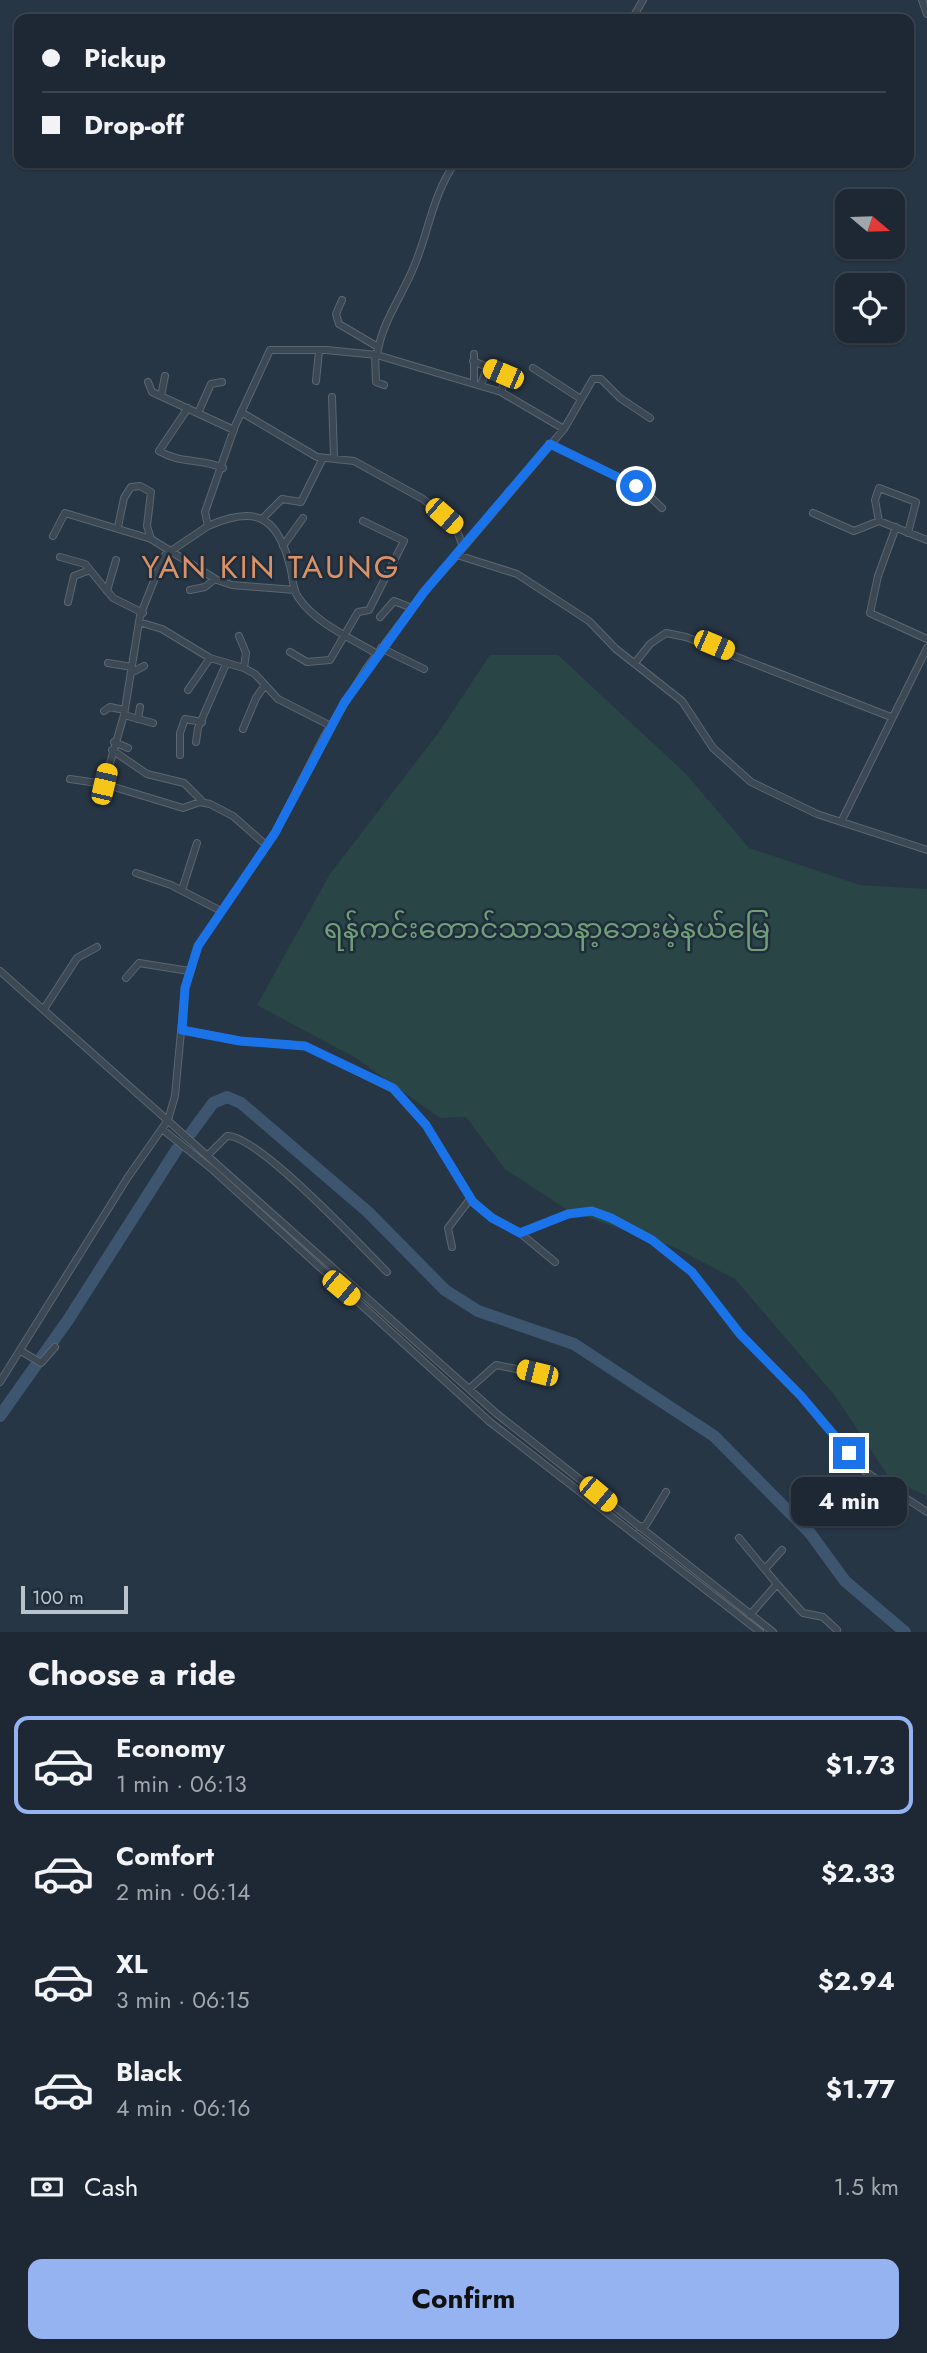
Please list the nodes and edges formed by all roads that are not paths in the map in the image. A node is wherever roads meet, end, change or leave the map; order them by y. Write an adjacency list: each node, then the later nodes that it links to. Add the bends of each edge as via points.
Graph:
1 (922, 0): 2 (street)
2 (927, 14)
3 (452, 168): 6 (street, via 440,186 415,266)
4 (342, 300): 6 (street, via 336,314 339,324)
5 (319, 351): 6 (street); 10 (street); 20 (street, via 270,350)
6 (377, 352): 13 (street); 14 (street, via 376,382)
7 (488, 367): 13 (street); 13 (street, via 473,358); 15 (street, via 506,375)
8 (533, 368): 18 (street)
9 (165, 376): 16 (street)
10 (316, 381)
11 (148, 382): 16 (street, via 152,392)
12 (222, 382): 21 (street, via 211,384)
13 (477, 384): 15 (street)
14 (384, 386)
15 (500, 392): 23 (street)
16 (161, 396): 19 (street)
17 (332, 397): 26 (street)
18 (581, 399): 22 (street, via 593,379 601,379); 23 (street)
19 (188, 408): 21 (street); 28 (street, via 159,451)
20 (241, 412): 24 (street); 27 (street)
21 (198, 413): 24 (street)
22 (650, 418)
23 (564, 429): 25 (street)
24 (234, 430): 28 (street)
25 (550, 444): 29 (street, via 641,488); 43 (street)
26 (334, 457): 27 (street); 43 (street, via 364,466 432,505 455,525)
27 (323, 458): 32 (street, via 300,502 282,499)
28 (223, 468): 35 (street, via 206,507)
29 (662, 508)
30 (813, 513): 34 (street, via 854,531)
31 (303, 518): 42 (street)
32 (262, 519): 35 (street, via 239,514); 42 (street)
33 (363, 521): 59 (street, via 404,541 369,610 358,612)
34 (879, 521): 37 (street); 38 (street, via 875,494 879,488 916,502)
35 (208, 526): 44 (street)
36 (118, 527): 39 (street, via 65,513); 40 (street); 40 (street, via 127,492 140,486 151,492 147,526)
37 (896, 527): 38 (street); 60 (street, via 870,613)
38 (908, 533): 41 (street)
39 (53, 536)
40 (151, 539): 44 (street)
41 (927, 540)
42 (283, 546): 51 (street)
43 (463, 548): 45 (street)
44 (170, 551): 49 (street); 55 (street)
45 (457, 555): 54 (street); 66 (street, via 503,568 537,585 589,621)
46 (60, 557): 48 (street, via 83,563)
47 (116, 560): 52 (street)
48 (90, 570): 52 (street); 53 (street, via 74,576)
49 (215, 579): 50 (street); 51 (street, via 232,585)
50 (190, 590)
51 (295, 590): 59 (street, via 305,605)
52 (107, 591): 55 (street)
53 (68, 601)
54 (412, 608): 56 (street, via 394,601); 62 (street)
55 (143, 613): 57 (street)
56 (380, 617)
57 (139, 622): 64 (street, via 162,629); 70 (street)
58 (240, 636): 69 (street, via 246,653)
59 (346, 636): 62 (street); 63 (street, via 326,662 307,662)
60 (927, 639)
61 (927, 648): 77 (street)
62 (379, 651): 71 (street); 81 (street)
63 (290, 652)
64 (210, 658): 67 (street); 73 (street)
65 (108, 663): 70 (street)
66 (635, 663): 77 (street, via 666,633 686,637); 90 (street, via 682,701 713,748 744,777 787,802)
67 (226, 664): 69 (street); 79 (street)
68 (145, 666): 70 (street)
69 (244, 668): 72 (street)
70 (132, 670): 76 (street)
71 (424, 670)
72 (265, 685): 81 (street, via 278,699); 82 (street)
73 (187, 690)
74 (140, 707): 78 (street)
75 (104, 711): 76 (street, via 110,707)
76 (124, 713): 78 (street); 84 (street)
77 (891, 717): 90 (street)
78 (138, 719): 80 (street)
79 (202, 722): 83 (street); 86 (street, via 185,719)
80 (153, 723)
81 (331, 726): 92 (street)
82 (243, 729)
83 (196, 742)
84 (113, 746): 85 (street); 88 (street); 89 (street, via 147,774 188,785)
85 (128, 748)
86 (180, 755)
87 (70, 779): 88 (street)
88 (104, 784): 89 (street, via 183,808)
89 (203, 802): 92 (street, via 233,816)
90 (841, 822): 93 (street)
91 (197, 843): 95 (street)
92 (267, 845): 96 (street)
93 (927, 850)
94 (136, 873): 95 (street)
95 (182, 890): 96 (street)
96 (221, 911): 99 (street, via 198,946)
97 (97, 947): 101 (street, via 77,958)
98 (0, 971): 101 (street)
99 (189, 971): 100 (street, via 139,963); 102 (street)
100 (126, 978)
101 (44, 1009): 103 (street)
102 (182, 1030): 103 (street, via 175,1096); 105 (street, via 231,1040 305,1046 393,1088 426,1125)
103 (165, 1124): 104 (street); 111 (street); 112 (street)
104 (208, 1155): 109 (street, via 228,1136 242,1140 300,1185); 112 (street)
105 (470, 1199): 106 (street); 107 (street, via 448,1228)
106 (520, 1233): 108 (street); 117 (street, via 568,1214 592,1211 652,1240 692,1272 740,1334 801,1396 863,1471)
107 (452, 1247)
108 (555, 1262)
109 (387, 1272)
110 (55, 1348): 111 (street, via 39,1363)
111 (21, 1350): 114 (street)
112 (442, 1371): 115 (street); 123 (street, via 491,1422)
113 (537, 1373): 115 (street, via 496,1365)
114 (0, 1382)
115 (469, 1389): 118 (street)
116 (666, 1492): 118 (street, via 646,1525)
117 (927, 1512)
118 (639, 1527): 123 (street)
119 (739, 1538): 121 (street)
120 (782, 1550): 121 (street)
121 (765, 1569): 122 (street)
122 (777, 1584): 124 (street); 125 (street, via 803,1613 823,1617)
123 (737, 1609): 124 (street); 126 (street)
124 (750, 1615): 127 (street)
125 (837, 1630)
126 (760, 1632)
127 (773, 1632)

